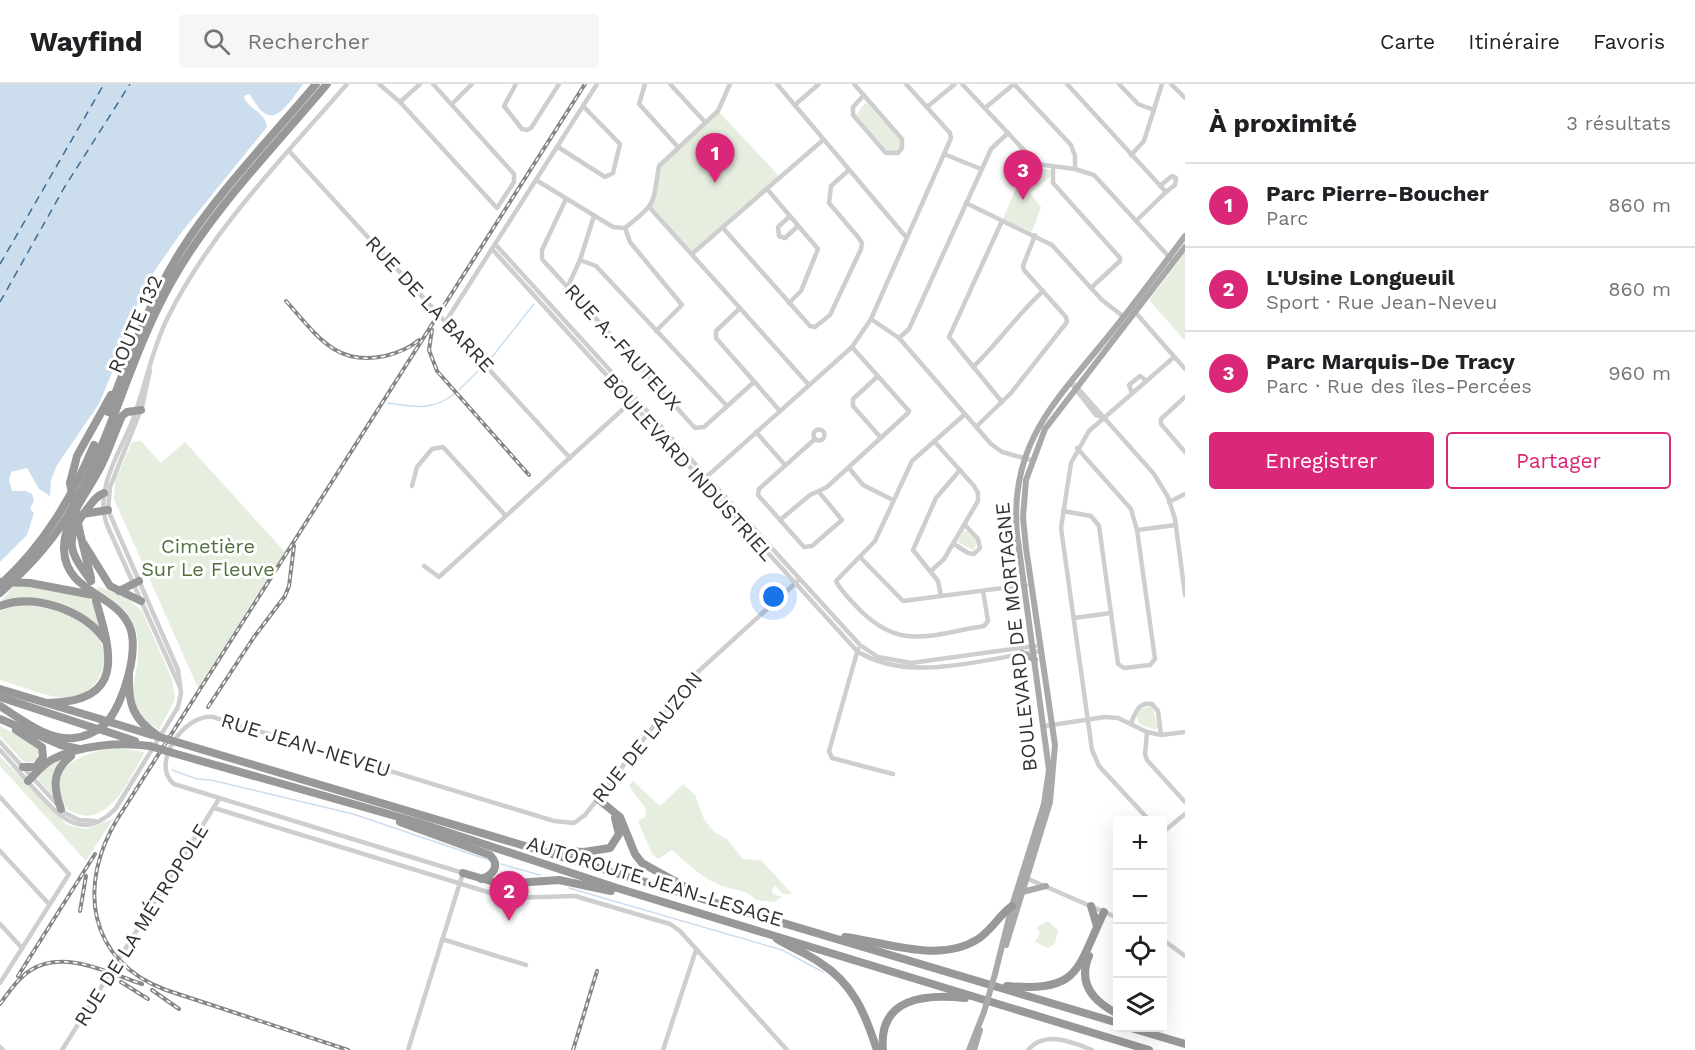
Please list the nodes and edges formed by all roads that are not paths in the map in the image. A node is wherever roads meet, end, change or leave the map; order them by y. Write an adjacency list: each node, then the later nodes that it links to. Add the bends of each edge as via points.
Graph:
1 (316, 84): 84 (highway, ROUTE 132, via 183,247 158,291)
2 (327, 84): 81 (highway, ROUTE 132, via 190,252 162,299)
3 (346, 84): 39 (street)
4 (379, 84): 27 (street)
5 (420, 84): 27 (street)
6 (432, 84): 29 (street)
7 (472, 84): 29 (street)
8 (516, 84): 9 (street, via 504,106 527,130)
9 (559, 84)
10 (597, 84): 30 (street)
11 (645, 84): 38 (street, via 639,104)
12 (670, 84): 34 (street)
13 (730, 84): 34 (street, via 718,111)
14 (777, 84): 28 (street)
15 (819, 84): 28 (street)
16 (854, 84): 25 (street)
17 (906, 84): 31 (street)
18 (955, 84): 31 (street)
19 (962, 84): 32 (street)
20 (1014, 84): 32 (street); 44 (street, via 1071,145)
21 (1067, 84): 41 (street)
22 (1119, 84): 33 (street, via 1138,104)
23 (1162, 84): 33 (street)
24 (1171, 84): 26 (street)
25 (864, 95): 25 (street, via 853,107 853,115 886,153 898,153 902,139)
26 (1185, 98)
27 (400, 102): 29 (street, via 495,208 515,178)
28 (796, 104): 36 (street)
29 (452, 105)
30 (584, 107): 37 (street); 37 (street, via 620,144 613,173 605,177)
31 (927, 107): 40 (street, via 950,133)
32 (985, 108): 35 (street)
33 (1154, 110): 41 (street, via 1144,141)
34 (705, 122): 38 (street)
35 (1008, 133): 42 (street, via 1030,159); 43 (street, via 991,149)
36 (823, 140): 45 (street); 48 (street)
37 (558, 147): 46 (street)
38 (678, 147): 52 (street, via 659,166 655,200)
39 (289, 151): 76 (street, RUE DE LA BARRE); 97 (street, via 208,250 178,297 154,350)
40 (944, 154): 43 (street); 62 (street)
41 (1131, 155): 47 (street)
42 (1053, 167): 44 (street); 69 (street, via 1053,183 1120,258)
43 (981, 169): 51 (street)
44 (1075, 169): 56 (street, via 1094,175)
45 (849, 170): 62 (street); 71 (street, via 831,186 829,203 862,243 838,300 823,323 815,327)
46 (536, 180): 50 (street); 63 (street)
47 (1160, 186): 49 (street); 49 (street, via 1172,176 1176,178 1175,185)
48 (767, 189): 54 (street); 59 (street)
49 (1166, 192): 56 (street)
50 (566, 199): 53 (street); 68 (street, RUE A.-FAUTEUX, via 541,254)
51 (966, 203): 55 (street); 78 (street, via 909,329)
52 (650, 208): 58 (street); 65 (street)
53 (594, 216): 58 (street, via 613,227); 66 (street)
54 (790, 216): 57 (street); 57 (street, via 778,228 779,236 785,238)
55 (1002, 221): 60 (street); 82 (street, via 949,337)
56 (1136, 221): 67 (street)
57 (798, 225): 71 (street, via 818,249 801,291)
58 (625, 228): 77 (street, via 630,242 682,305)
59 (723, 228): 65 (street); 71 (street)
60 (1035, 235): 69 (street, via 1052,245); 70 (street, via 1023,266)
61 (1185, 236): 67 (main road, BOULEVARD DE MORTAGNE)
62 (906, 237): 74 (street)
63 (494, 246): 76 (street); 93 (street, BOULEVARD INDUSTRIEL)
64 (1185, 247): 67 (main road, BOULEVARD DE MORTAGNE)
65 (692, 254): 72 (street)
66 (580, 260): 68 (street); 77 (street, via 596,266)
67 (1171, 260): 73 (main road, BOULEVARD DE MORTAGNE); 75 (main road, BOULEVARD DE MORTAGNE)
68 (568, 285): 95 (street, RUE A.-FAUTEUX, via 695,428 704,427)
69 (1091, 288): 75 (street)
70 (1043, 291): 82 (street); 94 (street, via 1067,322)
71 (789, 303)
72 (739, 309): 87 (street, via 715,334); 89 (street)
73 (1136, 312): 75 (main road, BOULEVARD DE MORTAGNE); 80 (street)
74 (870, 319): 78 (street); 79 (street)
75 (1126, 319): 88 (main road, BOULEVARD DE MORTAGNE); 90 (main road, BOULEVARD DE MORTAGNE)
76 (446, 321): 107 (street, RUE DE LA BARRE)
77 (656, 331): 95 (street)
78 (899, 338): 98 (street)
79 (852, 347): 85 (street); 89 (street)
80 (1174, 357): 83 (street); 86 (street)
81 (133, 367): 114 (highway); 141 (highway, ROUTE 132, via 71,509 46,547)
82 (973, 368): 94 (street)
83 (1185, 369)
84 (122, 376): 128 (highway, bridge, via 76,456 70,483); 136 (highway, ROUTE 132, via 94,447 61,514 34,550)
85 (878, 376): 102 (street, via 853,399 853,406); 102 (street, via 909,411)
86 (1147, 381): 91 (street); 91 (street, via 1135,377 1129,386)
87 (754, 382): 95 (street, RUE A.-FAUTEUX); 96 (street)
88 (1071, 383): 90 (street); 108 (main road, BOULEVARD DE MORTAGNE, via 1044,415)
89 (808, 386): 96 (street)
90 (1076, 388): 99 (street, via 1096,415); 108 (main road, BOULEVARD DE MORTAGNE, via 1045,429)
91 (1132, 393): 99 (street)
92 (1185, 397): 106 (street, via 1161,424)
93 (633, 400): 107 (street); 112 (street, BOULEVARD INDUSTRIEL)
94 (1002, 402): 100 (street)
95 (727, 406)
96 (780, 411): 101 (street)
97 (136, 412): 114 (highway, via 122,416); 116 (street); 120 (street)
98 (964, 415): 100 (street); 104 (street)
99 (1103, 417): 105 (street); 119 (street, via 1154,474)
100 (975, 427): 108 (street, via 1002,452)
101 (756, 432): 109 (street); 112 (street)
102 (881, 438): 110 (street)
103 (814, 439): 109 (street)
104 (934, 441): 111 (street); 118 (street, via 912,461)
105 (1077, 448): 121 (street); 127 (street, via 1131,510)
106 (1185, 452)
107 (570, 458): 123 (street)
108 (1028, 460): 137 (main road, BOULEVARD DE MORTAGNE, via 1019,475 1015,512)
109 (785, 465): 124 (street, via 759,489 758,495)
110 (849, 468): 115 (street); 118 (street, via 863,485)
111 (960, 470): 125 (street, via 978,493 978,501); 132 (street, via 936,498 913,550)
112 (704, 479): 134 (street, BOULEVARD INDUSTRIEL)
113 (412, 486): 123 (street, via 417,467 432,448 442,447)
114 (90, 487): 138 (highway, via 68,527 64,547 70,572)
115 (819, 492): 124 (street); 124 (street, via 842,520 812,546 804,547)
116 (104, 493): 120 (street); 122 (highway)
117 (1185, 494): 119 (street)
118 (893, 500): 130 (street, via 875,541)
119 (1169, 502): 126 (street)
120 (106, 510): 122 (highway); 135 (street)
121 (1064, 511): 146 (street, via 1091,516 1099,526); 147 (street, via 1062,528)
122 (83, 514): 138 (highway, via 72,531 70,544)
123 (505, 515): 131 (street, via 439,577)
124 (780, 520)
125 (965, 525): 129 (street); 129 (street, via 978,539 980,548 974,554)
126 (1176, 525): 127 (street); 133 (street)
127 (1137, 530): 146 (street, via 1154,663 1120,667)
128 (84, 544): 138 (highway); 139 (highway, via 109,584)
129 (954, 544): 132 (street)
130 (860, 557): 140 (street, via 837,578 837,584 870,621 890,633 916,638 984,626 988,621); 143 (street, via 903,602)
131 (424, 566)
132 (931, 571): 143 (street)
133 (1184, 576): 142 (street)
134 (797, 582): 149 (street, BOULEVARD INDUSTRIEL); 179 (street, RUE DE LAUZON, via 690,679)
135 (136, 583): 139 (highway); 144 (street); 155 (street, via 177,668)
136 (0, 584): 138 (highway, bridge, via 30,583)
137 (1028, 585): 140 (street); 150 (main road, BOULEVARD DE MORTAGNE)
138 (93, 591): 148 (highway); 154 (highway, via 116,607 128,623 134,645)
139 (119, 591): 144 (highway)
140 (983, 591): 143 (street)
141 (0, 593)
142 (1185, 595)
143 (941, 596)
144 (141, 602): 155 (street)
145 (0, 606): 148 (highway, via 22,601 47,605 87,621)
146 (1111, 613): 147 (street)
147 (1074, 618): 160 (street)
148 (106, 641): 158 (highway, via 109,666 100,686 81,700)
149 (858, 648): 151 (street, BOULEVARD INDUSTRIEL, via 892,662 916,665); 175 (street, via 829,751 832,758)
150 (1037, 649): 151 (street, BOULEVARD INDUSTRIEL); 152 (street, BOULEVARD INDUSTRIEL); 153 (main road, BOULEVARD DE MORTAGNE); 163 (main road, BOULEVARD DE MORTAGNE)
151 (1013, 652): 152 (street, BOULEVARD INDUSTRIEL)
152 (1022, 653): 153 (main road)
153 (1035, 660): 163 (main road, BOULEVARD DE MORTAGNE)
154 (130, 668): 159 (highway, via 110,718 81,737 49,734); 167 (highway, via 132,710)
155 (180, 687): 186 (street, via 177,710 116,808)
156 (0, 689): 158 (highway, AUTOROUTE JEAN-LESAGE)
157 (0, 696): 169 (highway, bridge)
158 (49, 703): 167 (highway, AUTOROUTE JEAN-LESAGE, bridge)
159 (0, 706)
160 (1088, 718): 162 (street, via 1118,718); 163 (street); 185 (street, via 1095,760)
161 (0, 719): 170 (highway, via 65,747); 174 (highway, via 41,745 44,756)
162 (1131, 723): 164 (street); 166 (street, via 1138,707 1152,704 1158,711)
163 (1048, 724): 192 (main road, BOULEVARD DE MORTAGNE, via 1047,792)
164 (1147, 732): 166 (street); 180 (street, via 1147,760)
165 (1185, 732): 166 (street)
166 (1161, 735)
167 (158, 736): 189 (highway, AUTOROUTE JEAN-LESAGE, bridge)
168 (0, 741): 173 (street)
169 (150, 746): 170 (highway, via 119,744); 183 (highway, AUTOROUTE JEAN-LESAGE, bridge)
170 (95, 748): 172 (highway)
171 (0, 750): 176 (street)
172 (75, 753): 176 (highway, via 52,760); 182 (highway, via 61,765 56,777 55,791)
173 (23, 767): 174 (highway); 176 (street)
174 (36, 767): 176 (highway)
175 (893, 774)
176 (28, 777): 182 (street); 186 (street, via 67,820 84,826)
177 (219, 799): 181 (street, RUE DE LA MÉTROPOLE); 187 (street, RUE JEAN-NEVEU, via 178,786 165,771 172,747 186,725 199,717 216,718 554,821); 191 (street, RUE JEAN-NEVEU)
178 (1, 800): 199 (street, via 69,873)
179 (596, 801): 187 (street, RUE DE LAUZON); 189 (highway, via 618,824 619,836 610,848 584,852); 197 (highway, via 620,817 642,863)
180 (1185, 802)
181 (214, 808): 194 (street); 225 (street, RUE DE LA MÉTROPOLE)
182 (61, 809): 186 (street, via 77,820)
183 (380, 812): 193 (highway, via 490,855 495,870); 198 (highway, AUTOROUTE JEAN-LESAGE)
184 (1185, 814): 188 (street)
185 (1145, 816)
186 (98, 821)
187 (576, 823)
188 (1167, 829)
189 (530, 848): 197 (highway, AUTOROUTE JEAN-LESAGE)
190 (0, 851): 199 (street)
191 (463, 873): 193 (highway); 194 (street)
192 (1024, 877): 195 (street); 196 (main road, BOULEVARD DE MORTAGNE); 200 (main road, BOULEVARD DE MORTAGNE)
193 (482, 879): 198 (highway, via 505,885 567,881)
194 (459, 884): 208 (street); 211 (street, via 514,899 556,895 583,898 671,925)
195 (1046, 886): 196 (main road); 201 (street)
196 (1022, 892): 214 (main road, BOULEVARD DE MORTAGNE)
197 (703, 898): 207 (highway, AUTOROUTE JEAN-LESAGE)
198 (652, 899): 206 (highway, AUTOROUTE JEAN-LESAGE)
199 (49, 904): 210 (street)
200 (1012, 906): 207 (highway, via 980,938 952,949 929,950); 214 (main road, BOULEVARD DE MORTAGNE)
201 (1091, 906): 202 (street); 205 (highway)
202 (1106, 913): 203 (street); 205 (highway); 218 (highway, via 1084,975 1095,1000)
203 (1113, 916)
204 (0, 924): 210 (street)
205 (1097, 926): 216 (highway, via 1079,966 1063,982 1034,988)
206 (768, 934): 217 (highway, AUTOROUTE JEAN-LESAGE); 229 (highway, via 819,962 843,981 862,1008)
207 (828, 936): 216 (highway, AUTOROUTE JEAN-LESAGE)
208 (442, 939): 213 (street); 226 (street)
209 (1167, 943): 212 (street)
210 (22, 948): 215 (street)
211 (696, 950): 227 (street); 228 (street)
212 (1185, 956)
213 (526, 965)
214 (995, 974): 219 (main road, BOULEVARD DE MORTAGNE, bridge)
215 (0, 983)
216 (990, 985): 220 (highway, AUTOROUTE JEAN-LESAGE)
217 (982, 999): 230 (highway, via 935,996 906,1002 889,1020); 235 (highway, AUTOROUTE JEAN-LESAGE)
218 (1113, 1011)
219 (984, 1012): 231 (main road, BOULEVARD DE MORTAGNE); 232 (main road, BOULEVARD DE MORTAGNE)
220 (1113, 1022)
221 (1145, 1032): 223 (highway)
222 (1151, 1032): 223 (highway)
223 (1162, 1037): 224 (highway)
224 (1185, 1044)
225 (62, 1050)
226 (408, 1050)
227 (663, 1050)
228 (787, 1050)
229 (877, 1050)
230 (883, 1050)
231 (969, 1050)
232 (974, 1050)
233 (1028, 1050): 234 (street, via 1049,1038)
234 (1092, 1050)
235 (1149, 1050)

